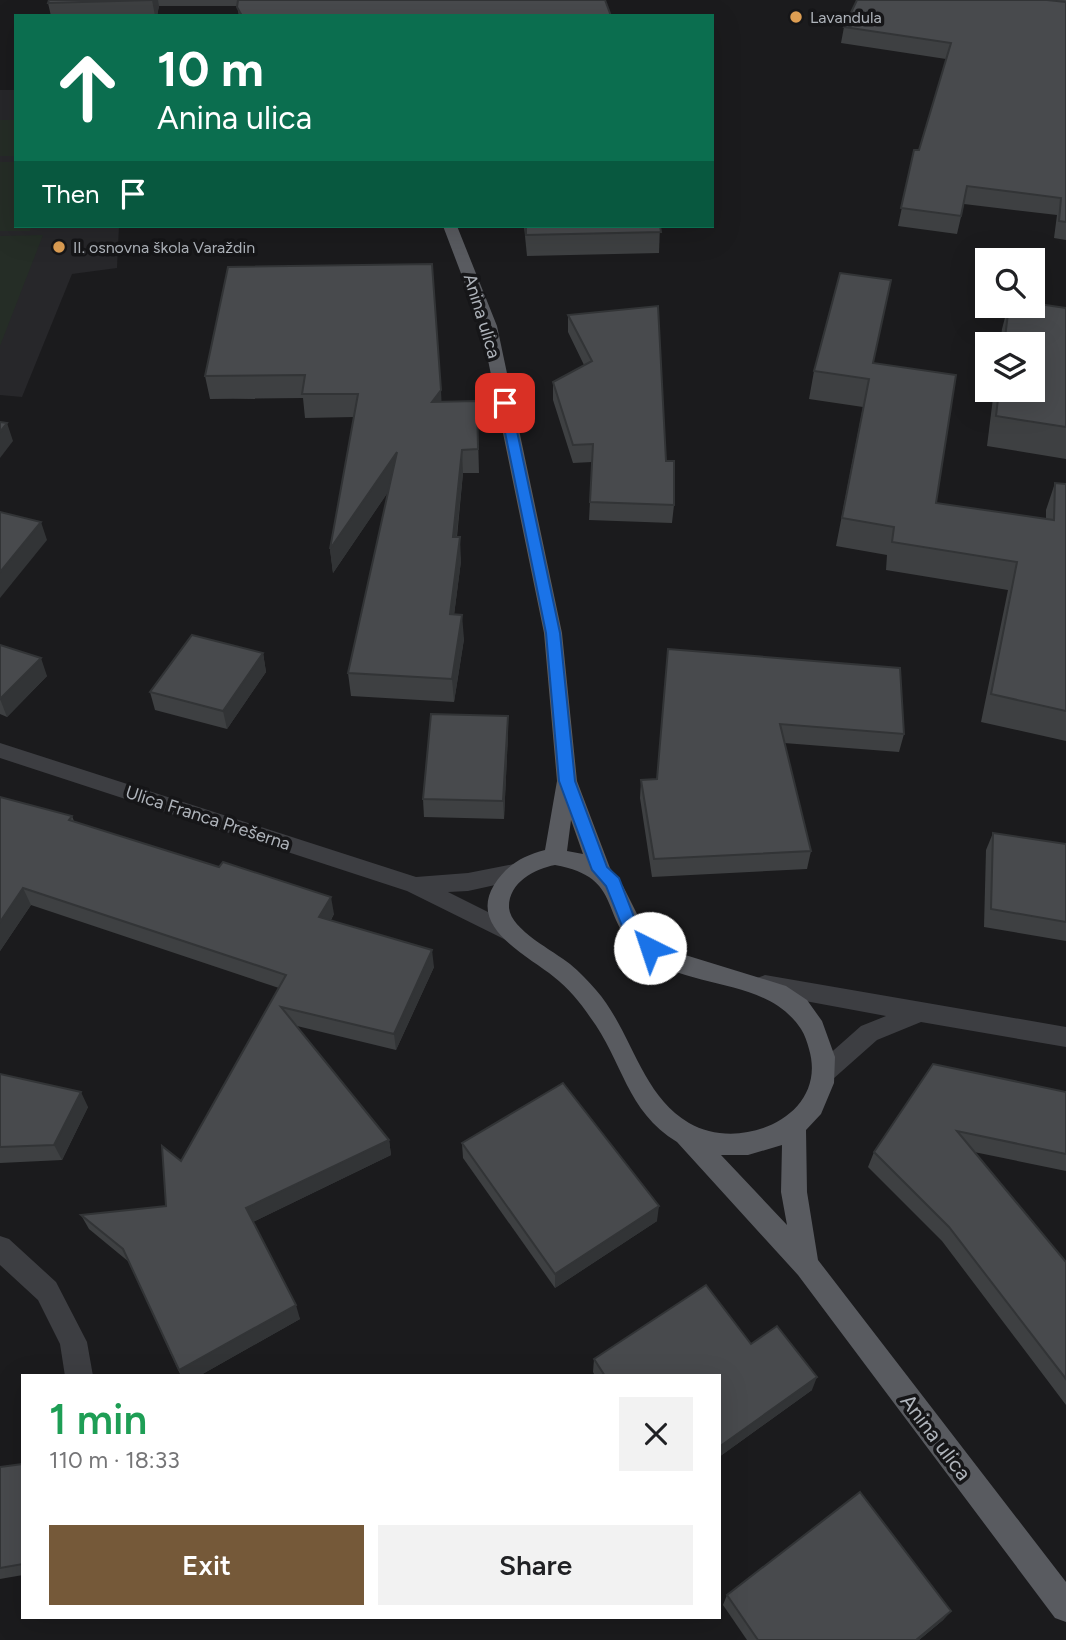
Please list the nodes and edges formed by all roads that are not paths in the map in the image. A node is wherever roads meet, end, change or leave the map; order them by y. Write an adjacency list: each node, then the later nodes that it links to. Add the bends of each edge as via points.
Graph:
1 (451, 228): 3 (main road, Anina ulica, via 489,326 553,633)
2 (0, 750): 7 (street, Ulica Franca Prešerna)
3 (567, 781): 4 (main road, Anina ulica); 5 (main road, Anina ulica)
4 (555, 857): 5 (main road, via 583,861); 6 (main road)
5 (600, 870): 9 (main road, Anina ulica, via 613,883 629,926 650,948 669,960)
6 (514, 873): 7 (street, Ulica Franca Prešerna); 8 (main road, via 500,896 499,909)
7 (415, 885): 8 (street, Ulica Franca Prešerna)
8 (510, 933): 14 (main road, via 566,974 600,1012 637,1087 656,1114)
9 (762, 985): 10 (street); 12 (main road, Anina ulica, via 788,999 809,1020 821,1045)
10 (922, 1011): 11 (street); 12 (street, via 869,1033)
11 (1066, 1037)
12 (825, 1072): 13 (main road, via 810,1111)
13 (794, 1126): 14 (main road, via 774,1138 743,1145 712,1143); 16 (main road, Anina ulica, via 794,1192)
14 (682, 1131): 16 (main road, Anina ulica)
15 (0, 1248): 17 (street, via 47,1291 73,1342)
16 (807, 1266): 18 (main road, Anina ulica)
17 (79, 1374)
18 (1066, 1607)

